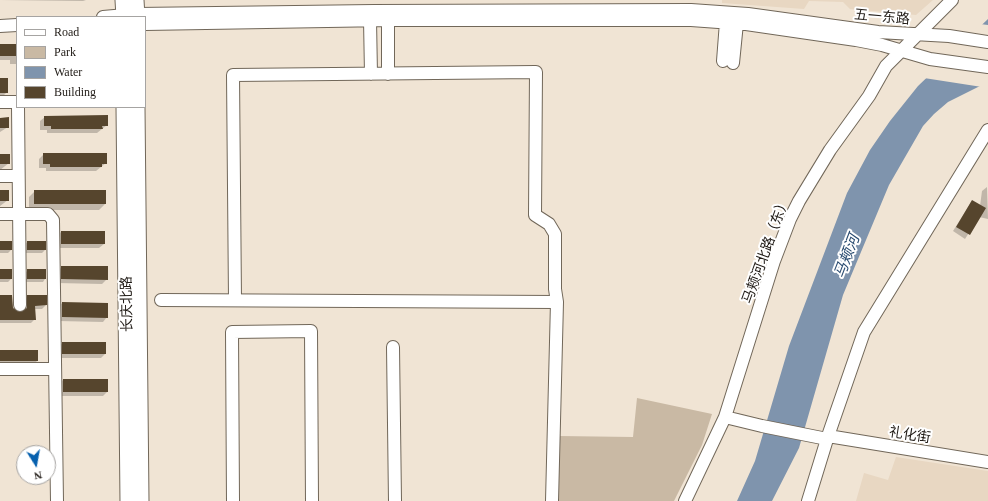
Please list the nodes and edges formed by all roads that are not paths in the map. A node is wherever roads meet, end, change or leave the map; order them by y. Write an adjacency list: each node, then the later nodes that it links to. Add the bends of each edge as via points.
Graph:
1 (952, 0): 12 (street, 马颊河北路（东）)
2 (523, 10): 3 (street, 五一东路); 8 (street, 五一东路); 9 (street, 五一东路); 12 (street, 五一东路, via 719,12 878,32)
3 (132, 12): 4 (street, 五一东路); 7 (street, 五一东路)
4 (118, 16)
5 (0, 18): 6 (street)
6 (16, 18)
7 (370, 20): 8 (street, 五一东路); 17 (street)
8 (388, 20): 18 (street)
9 (732, 23): 14 (street, 五一东路, via 856,40); 15 (street)
10 (16, 25): 11 (street)
11 (0, 26)
12 (918, 34): 13 (street, 五一东路); 14 (street, 马颊河北路（东）)
13 (988, 42)
14 (901, 51): 16 (street, 五一东路, via 930,59); 36 (street, 马颊河北路（东）, via 886,66 869,96 830,150 790,219 774,261)
15 (728, 62)
16 (988, 67)
17 (370, 74): 18 (street); 30 (street, via 233,75)
18 (388, 74): 31 (street, via 536,72 536,215 549,224 555,234)
19 (0, 102): 20 (street)
20 (16, 102)
21 (18, 108): 26 (street)
22 (124, 108): 40 (main road, 长庆北路)
23 (137, 108): 41 (main road, 长庆北路)
24 (988, 130): 37 (street, via 894,279 864,332)
25 (0, 176): 26 (street)
26 (18, 176): 28 (street)
27 (0, 214): 28 (street)
28 (19, 214): 32 (street); 34 (street, via 48,214 53,220)
29 (161, 300): 30 (street)
30 (235, 300): 31 (street)
31 (557, 302): 45 (street)
32 (20, 305)
33 (393, 347): 44 (street)
34 (55, 368): 35 (street); 39 (street)
35 (0, 369)
36 (725, 417): 37 (street, 礼化街, via 812,436); 46 (street, 马颊河北路（东）)
37 (828, 437): 38 (street, 礼化街); 47 (street)
38 (988, 462)
39 (57, 501)
40 (128, 501)
41 (141, 501)
42 (233, 501): 43 (street, via 232,332 310,331)
43 (312, 501)
44 (395, 501)
45 (552, 501)
46 (684, 501)
47 (808, 501)

